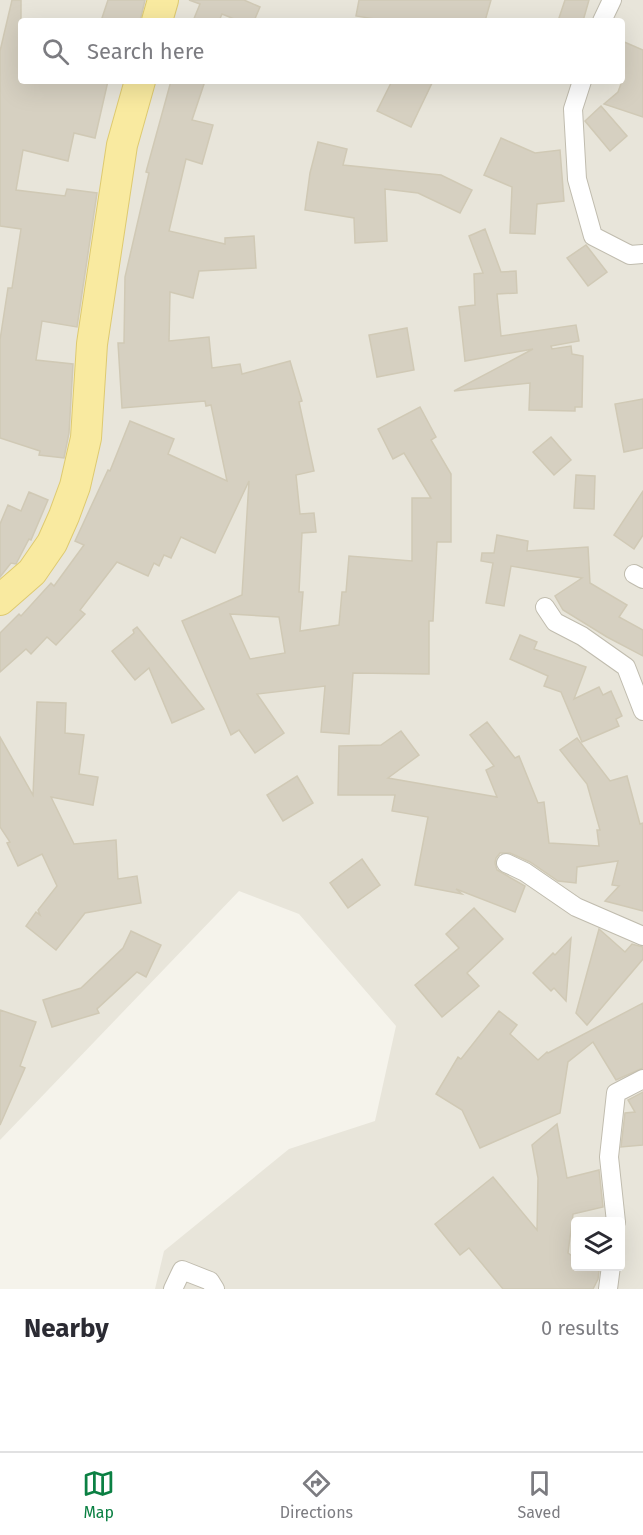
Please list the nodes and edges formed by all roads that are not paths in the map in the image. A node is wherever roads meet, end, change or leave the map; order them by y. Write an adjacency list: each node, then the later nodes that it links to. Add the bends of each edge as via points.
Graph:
1 (163, 0): 3 (main road)
2 (612, 0): 4 (street)
3 (158, 18)
4 (603, 18)
5 (139, 84): 8 (main road, via 122,145 92,344 86,438 75,486 52,543 32,572)
6 (581, 84): 7 (street, via 573,109 577,179 593,236 630,255)
7 (643, 254)
8 (0, 600)
9 (545, 607): 10 (street, via 555,622 626,667)
10 (643, 711)
11 (506, 863): 12 (street, via 576,907)
12 (643, 936)
13 (643, 1079): 14 (street, via 616,1093 609,1157)
14 (616, 1217)
15 (610, 1271): 18 (street)
16 (173, 1289): 17 (street, via 182,1270 210,1281)
17 (215, 1289)
18 (608, 1289)

